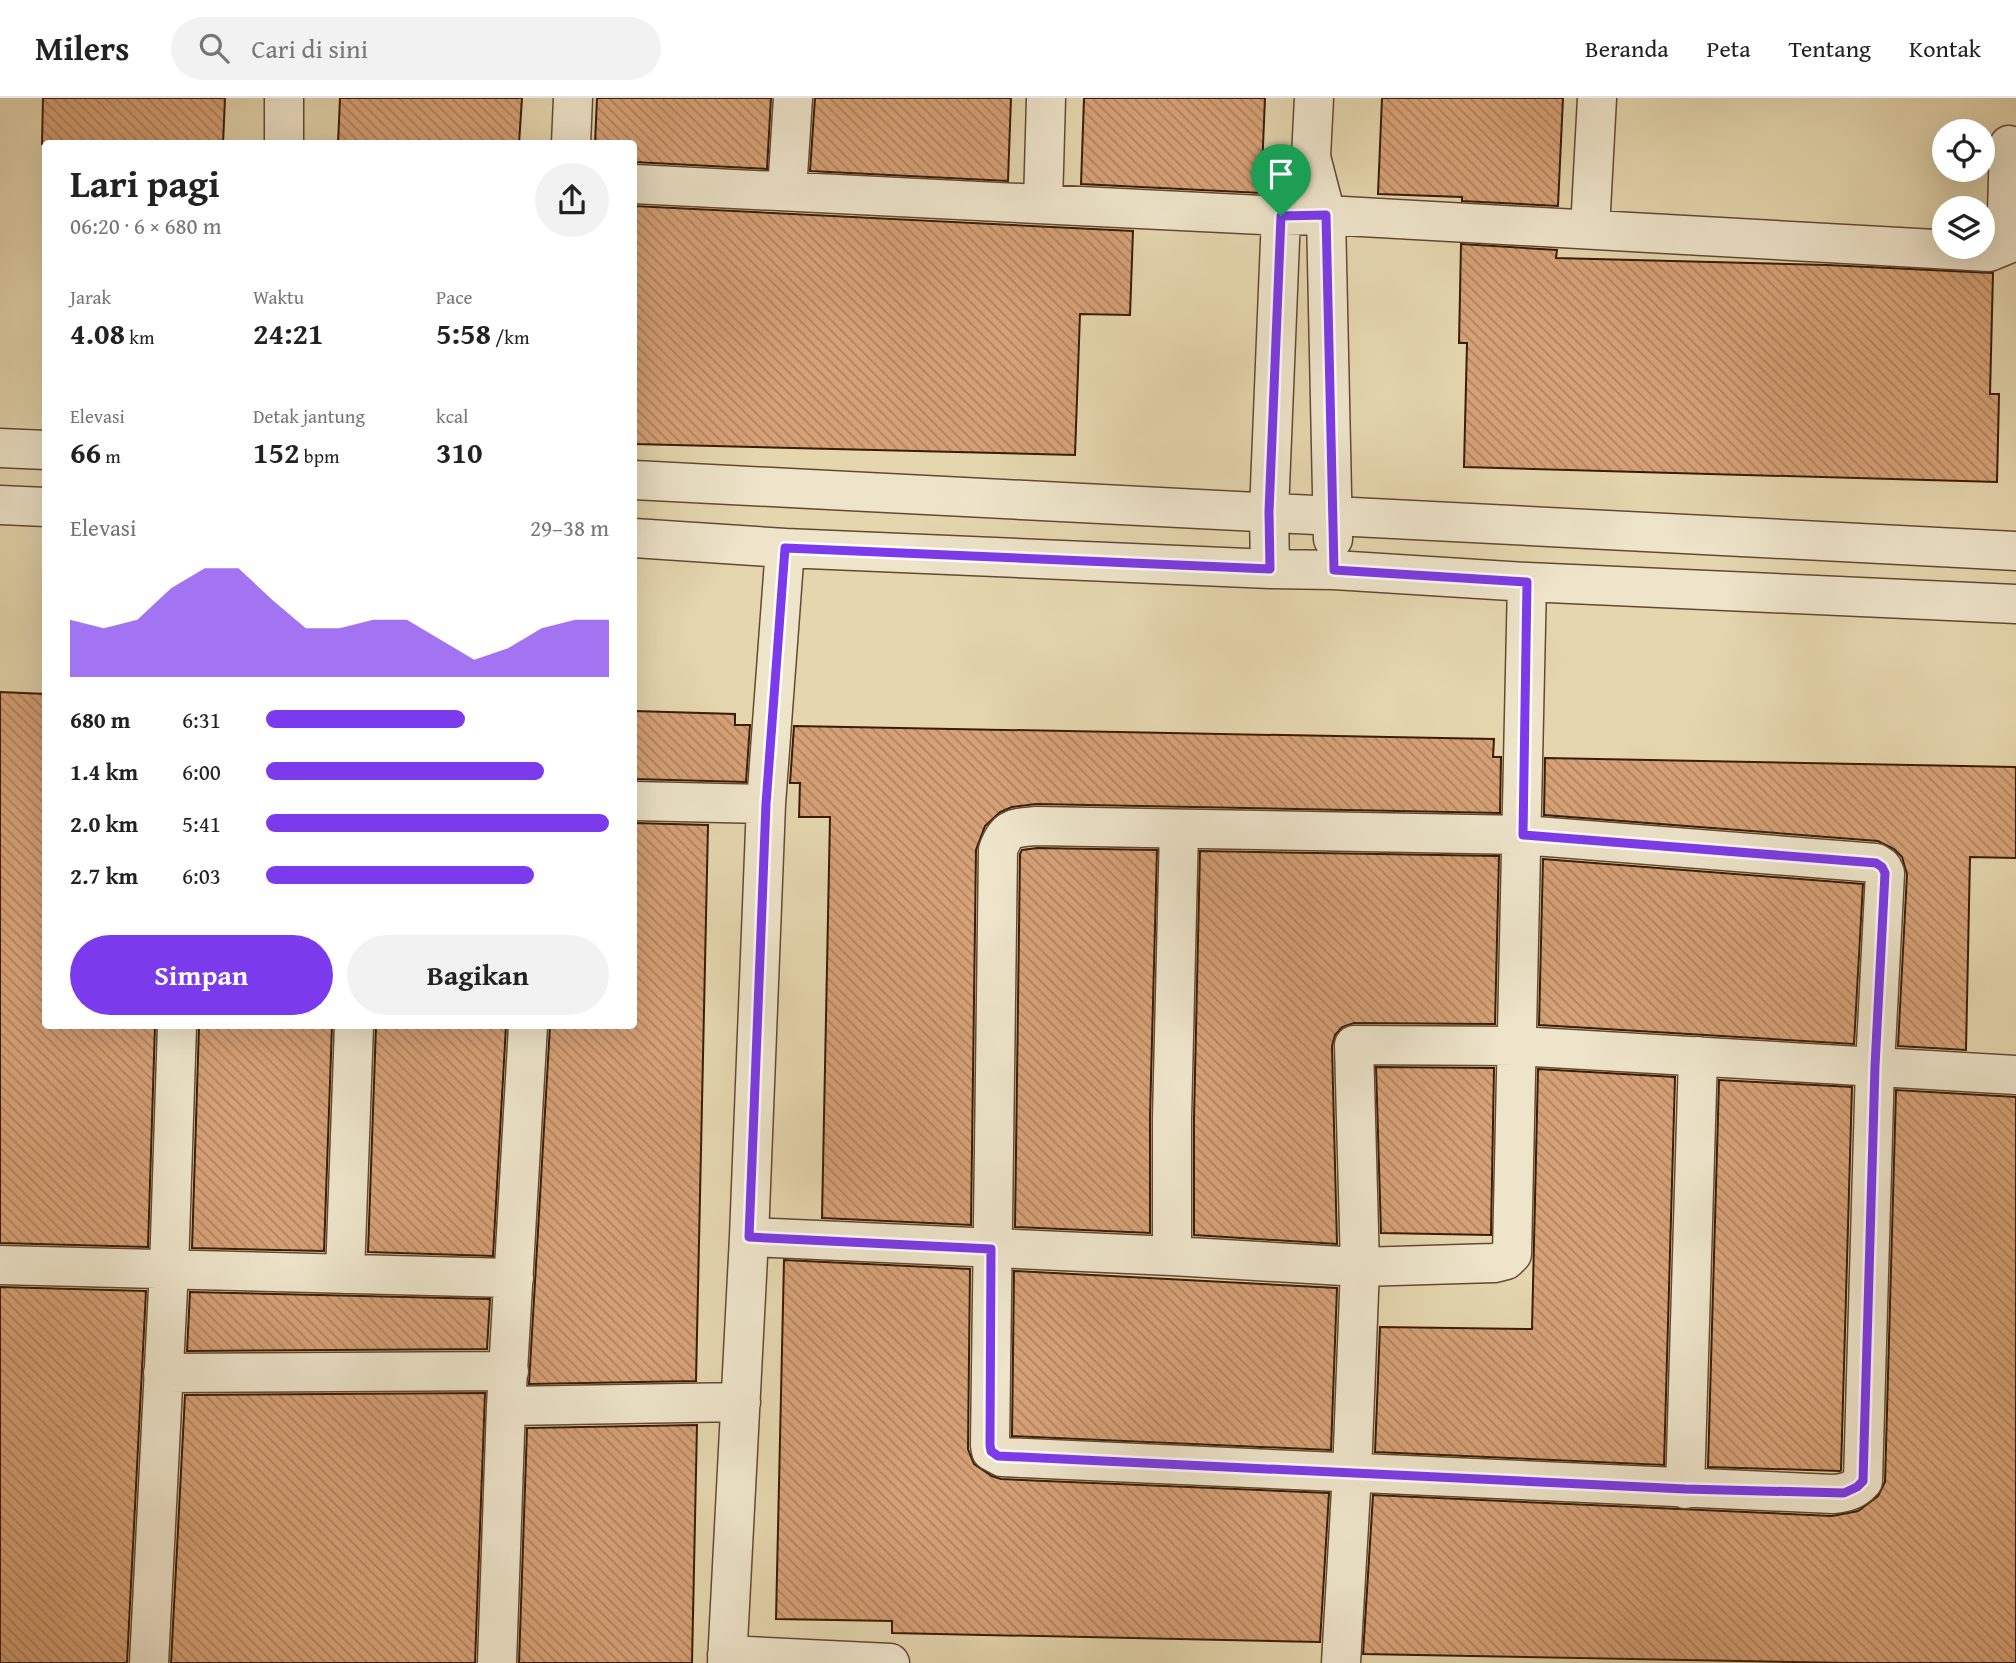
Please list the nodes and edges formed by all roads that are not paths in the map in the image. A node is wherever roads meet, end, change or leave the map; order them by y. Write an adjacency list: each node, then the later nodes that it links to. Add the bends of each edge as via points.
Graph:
1 (284, 98): 7 (street)
2 (573, 98): 8 (street)
3 (793, 98): 12 (street)
4 (1046, 98): 13 (street)
5 (1314, 98): 10 (street)
6 (1597, 98): 16 (street)
7 (284, 140)
8 (571, 140)
9 (2010, 145): 16 (street, via 2006,245 1989,252)
10 (1311, 157): 14 (street); 15 (street)
11 (637, 184): 12 (street)
12 (787, 191): 13 (street)
13 (1043, 204): 15 (street)
14 (1326, 215): 15 (street); 16 (street); 23 (street)
15 (1281, 216): 22 (street)
16 (1590, 229)
17 (0, 448): 18 (street)
18 (42, 450)
19 (637, 480): 22 (street)
20 (0, 505): 21 (street)
21 (42, 507)
22 (1269, 512): 23 (street); 27 (street)
23 (1332, 516): 26 (street); 28 (street)
24 (637, 538): 25 (street)
25 (785, 548): 27 (street); 32 (street)
26 (2016, 551)
27 (1270, 569): 28 (street)
28 (1334, 570): 29 (street)
29 (1527, 582): 30 (street); 34 (street)
30 (2016, 604)
31 (637, 801): 32 (street)
32 (766, 804): 42 (street)
33 (1179, 830): 34 (street); 43 (street, via 1036,826 1013,828 1003,837 998,850); 44 (street)
34 (1523, 835): 38 (street); 40 (street, via 1876,863 1885,873)
35 (177, 1029): 47 (street)
36 (354, 1029): 48 (street)
37 (528, 1029): 49 (street)
38 (1517, 1046): 39 (street); 46 (street, via 1512,1254 1493,1263); 46 (street, via 1354,1045)
39 (1698, 1056): 40 (street); 54 (street)
40 (1875, 1066): 41 (street); 54 (street, via 1863,1481 1833,1494)
41 (2016, 1075)
42 (749, 1237): 43 (street); 52 (street)
43 (991, 1249): 44 (street); 53 (street, via 990,1445 998,1456)
44 (1172, 1256): 46 (street)
45 (0, 1265): 47 (street)
46 (1360, 1268): 53 (street)
47 (169, 1269): 48 (street); 50 (street)
48 (345, 1273): 49 (street)
49 (514, 1278): 51 (street)
50 (163, 1373): 51 (street); 56 (street)
51 (507, 1389): 52 (street); 57 (street)
52 (741, 1402): 55 (street)
53 (1352, 1473): 54 (street); 59 (street)
54 (1685, 1489)
55 (727, 1659): 58 (street)
56 (149, 1663)
57 (497, 1663)
58 (890, 1663)
59 (1341, 1663)

